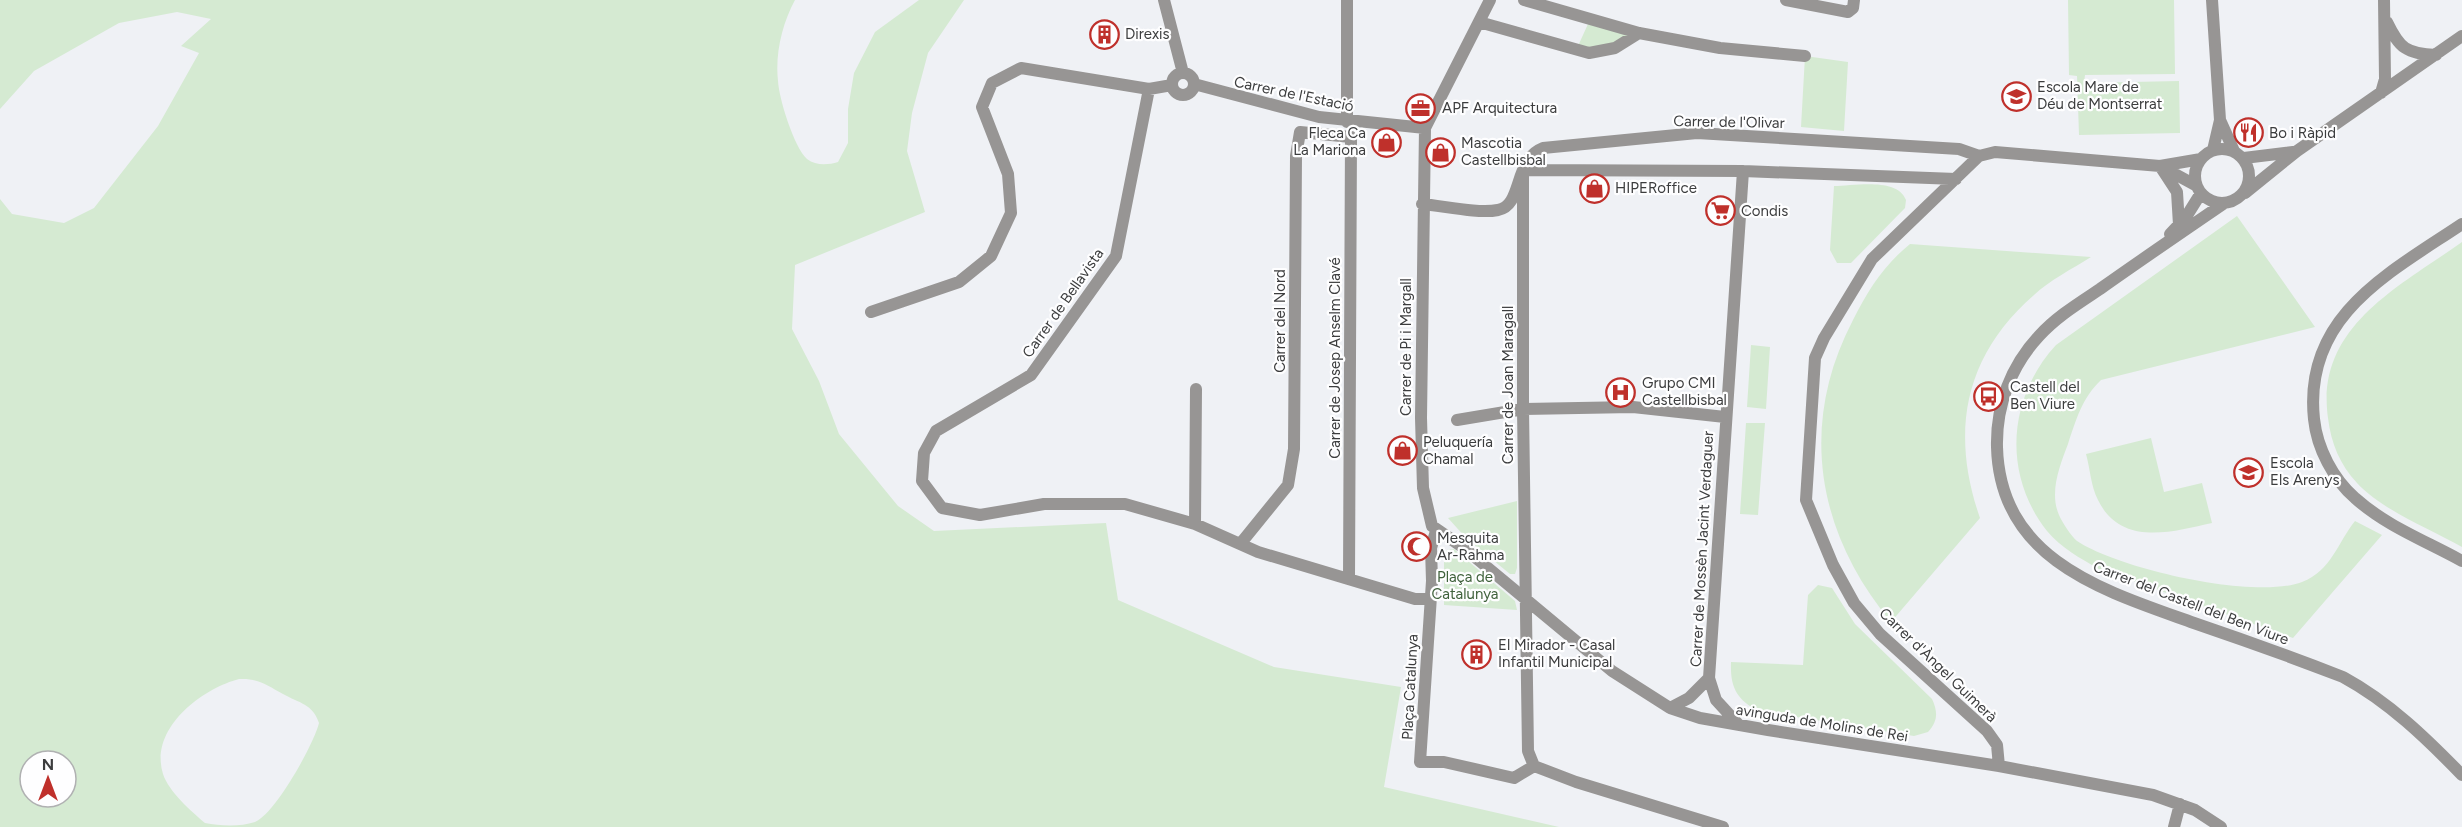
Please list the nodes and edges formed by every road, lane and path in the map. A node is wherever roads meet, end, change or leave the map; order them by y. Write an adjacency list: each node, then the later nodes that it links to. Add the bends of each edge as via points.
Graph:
1 (1164, 0): 15 (street)
2 (1347, 0): 21 (street)
3 (1490, 0): 10 (street)
4 (1524, 0): 11 (street)
5 (1786, 0): 6 (street, via 1848,12)
6 (1854, 0)
7 (2212, 0): 20 (street)
8 (2384, 0): 9 (street)
9 (2386, 21): 13 (street, via 2398,43 2414,53); 19 (street, via 2385,79)
10 (1479, 22): 11 (street, via 1589,53 1616,48); 22 (street)
11 (1640, 33): 14 (street, via 1720,48)
12 (2462, 36): 13 (street)
13 (2436, 55): 19 (street)
14 (1805, 56)
15 (1183, 73): 16 (street, via 1191,76); 17 (street, via 1175,77)
16 (1194, 84): 17 (street, via 1193,90 1184,95); 21 (street, Carrer de l'Estació)
17 (1172, 86): 18 (street)
18 (1149, 89): 41 (street, via 1021,68 992,83 982,107 1008,174 1011,213 991,256 959,282); 46 (street, Carrer de Bellavista, via 1116,256 1031,375 936,431 924,453 922,481 942,508 980,516 1044,504 1125,504)
19 (2381, 93): 26 (street)
20 (2220, 120): 25 (street); 27 (street)
21 (1347, 122): 22 (street, Carrer de l'Estació)
22 (1425, 128): 36 (street, Carrer de Pi i Margall)
23 (1351, 137): 48 (street, Carrer del Nord, via 1300,132 1296,156 1294,449 1288,485); 50 (street, Carrer de Josep Anselm Clavé)
24 (1946, 148): 28 (street, Carrer de l'Olivar); 31 (street, Carrer de l'Olivar, via 1686,133 1543,148 1531,153); 33 (street, via 1958,159)
25 (2213, 150): 27 (street); 29 (street)
26 (2297, 151): 27 (street); 35 (street)
27 (2239, 155): 35 (street, via 2249,169 2250,182)
28 (1979, 156): 30 (street, Carrer de l'Olivar, via 1995,152); 33 (street, Carrer d'Àngel Guimerà)
29 (2201, 159): 30 (street, Carrer de l'Olivar); 34 (street, via 2196,169)
30 (2160, 166): 34 (street, Carrer de l'Olivar); 39 (street, via 2177,192)
31 (1523, 170): 32 (street); 36 (street, Carrer de l'Olivar, via 1505,208); 43 (street, Carrer de Joan Maragall)
32 (1743, 171): 33 (street); 44 (street, Carrer de Mossèn Jacint Verdaguer)
33 (1960, 174): 57 (street, Carrer d'Àngel Guimerà, via 1872,259 1815,358 1806,500 1854,603 1880,634 1987,731 1997,745)
34 (2199, 190): 37 (street, via 2210,201); 39 (street, Carrer del Castell del Ben Viure)
35 (2245, 193): 37 (street)
36 (1422, 204): 47 (street, Carrer de Pi i Margall, via 1423,488)
37 (2223, 204): 40 (street, Carrer del Castell del Ben Viure)
38 (2462, 224): 49 (street, via 2365,292 2340,316 2323,348 2313,409 2315,430 2326,459 2346,490 2373,513)
39 (2179, 225): 40 (street, Carrer del Castell del Ben Viure)
40 (2152, 252): 58 (street, Carrer del Castell del Ben Viure, via 2052,322 2016,368 1999,416 1997,449 2002,485 2020,525 2056,562 2101,588 2307,663 2368,691)
41 (871, 312)
42 (1196, 389): 46 (street)
43 (1523, 409): 44 (street, via 1633,407); 45 (street); 52 (street, Carrer de Joan Maragall)
44 (1725, 417): 53 (street, Carrer de Mossèn Jacint Verdaguer)
45 (1457, 420)
46 (1196, 524): 48 (street, Carrer de Bellavista)
47 (1436, 531): 51 (street, Plaça Catalunya, via 1431,548); 52 (street, avinguda de Molins de Rei, via 1464,548)
48 (1242, 543): 50 (street, Carrer de Bellavista, via 1258,552)
49 (2462, 561)
50 (1349, 579): 51 (street, Carrer de Bellavista, via 1415,599)
51 (1429, 599): 56 (street, Plaça Catalunya, via 1420,762 1444,762 1514,778)
52 (1526, 600): 54 (street, avinguda de Molins de Rei, via 1612,671); 56 (street, Carrer de Joan Maragall, via 1528,751)
53 (1709, 678): 54 (street, Carrer de Mossèn Jacint Verdaguer, via 1689,698); 55 (street, Carrer de Mossèn Jacint Verdaguer, via 1716,700)
54 (1670, 708): 55 (street, avinguda de Molins de Rei)
55 (1739, 725): 57 (street, avinguda de Molins de Rei)
56 (1534, 766): 60 (street)
57 (1999, 766): 59 (street, avinguda de Molins de Rei, via 2144,793)
58 (2462, 775)
59 (2180, 804): 61 (street); 62 (street, avinguda de Molins de Rei)
60 (1723, 827)
61 (2174, 827)
62 (2222, 827)

